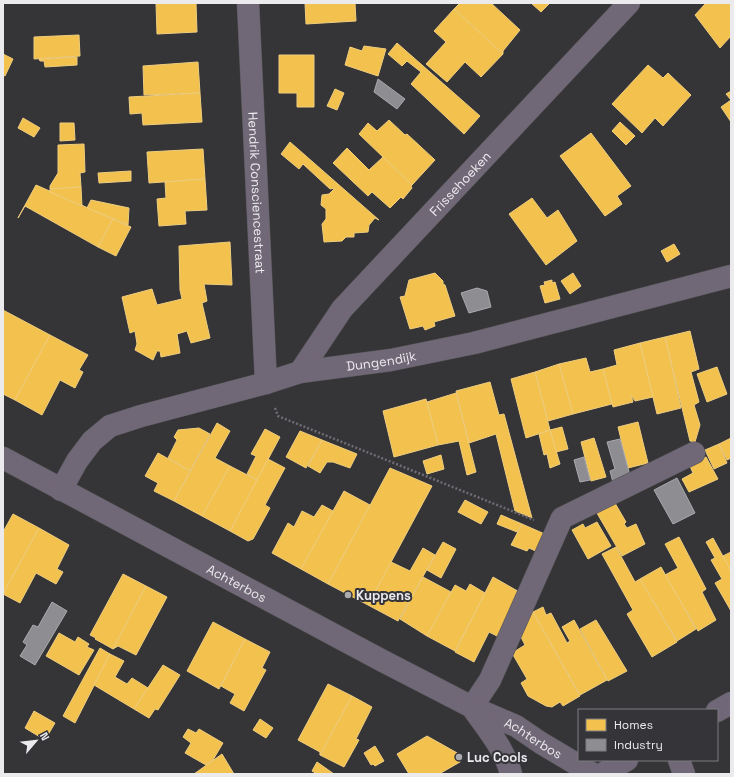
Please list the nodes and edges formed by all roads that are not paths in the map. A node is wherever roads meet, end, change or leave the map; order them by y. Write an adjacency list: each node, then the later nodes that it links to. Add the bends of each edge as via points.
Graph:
1 (248, 3): 5 (street, Hendrik Consciencestraat)
2 (629, 3): 4 (street, Frissehoeken, via 342,309)
3 (731, 276): 4 (street, Dungendijk, via 474,343 391,360)
4 (300, 372): 5 (street, Dungendijk)
5 (266, 383): 8 (street, Dungendijk, via 110,426 92,441 77,461)
6 (694, 453): 10 (street, via 562,518 490,680)
7 (3, 458): 8 (street, Achterbos)
8 (62, 490): 10 (street, Achterbos)
9 (731, 703): 11 (main road)
10 (472, 707): 14 (street, Achterbos, via 494,738); 15 (street, Achterbos, via 516,726)
11 (718, 710)
12 (626, 761): 16 (main road)
13 (679, 761): 17 (street)
14 (511, 774)
15 (593, 774)
16 (602, 774)
17 (684, 774)

